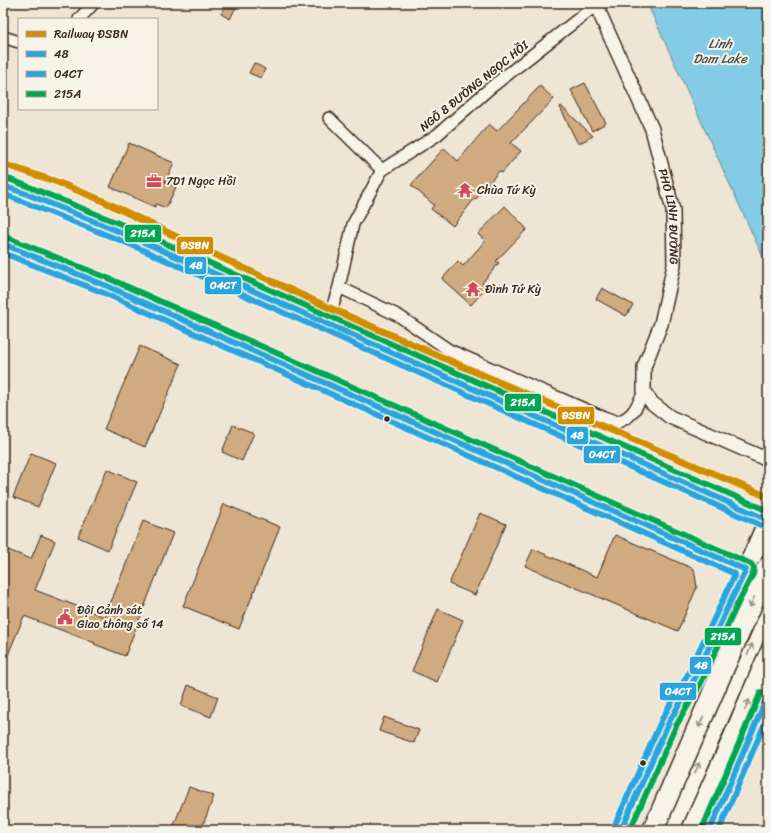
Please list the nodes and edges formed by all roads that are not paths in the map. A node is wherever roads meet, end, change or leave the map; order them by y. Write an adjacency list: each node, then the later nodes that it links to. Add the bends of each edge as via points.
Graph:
1 (94, 3): 3 (street)
2 (595, 4): 7 (street, NGÕ 8 ĐƯỜNG NGỌC HỒI, via 489,89 437,135); 12 (street, PHỐ LINH ĐƯỜNG, via 652,129 673,210 674,265 661,324 644,367)
3 (81, 18)
4 (3, 37): 5 (street)
5 (18, 42)
6 (329, 118): 7 (street)
7 (382, 170): 10 (street, NGÕ 8 ĐƯỜNG NGỌC HỒI, via 353,224)
8 (3, 186): 11 (highway, via 130,236)
9 (3, 244): 16 (highway, via 122,292)
10 (339, 288): 11 (street, NGÕ 8 ĐƯỜNG NGỌC HỒI); 12 (street, via 399,316 449,350 618,422 626,419 634,411)
11 (327, 323): 14 (highway)
12 (644, 392): 13 (street, via 652,403 670,417)
13 (768, 460)
14 (768, 520): 16 (highway)
15 (768, 567): 24 (highway, one-way to 24, bridge)
16 (746, 570): 17 (highway); 23 (highway, via 694,680 669,722)
17 (768, 580)
18 (768, 607): 21 (highway, one-way to 18)
19 (768, 657): 26 (highway, one-way to 19, bridge)
20 (768, 694): 22 (highway)
21 (685, 797): 22 (highway); 25 (highway)
22 (712, 826)
23 (621, 830)
24 (653, 830)
25 (672, 830)
26 (692, 830)

